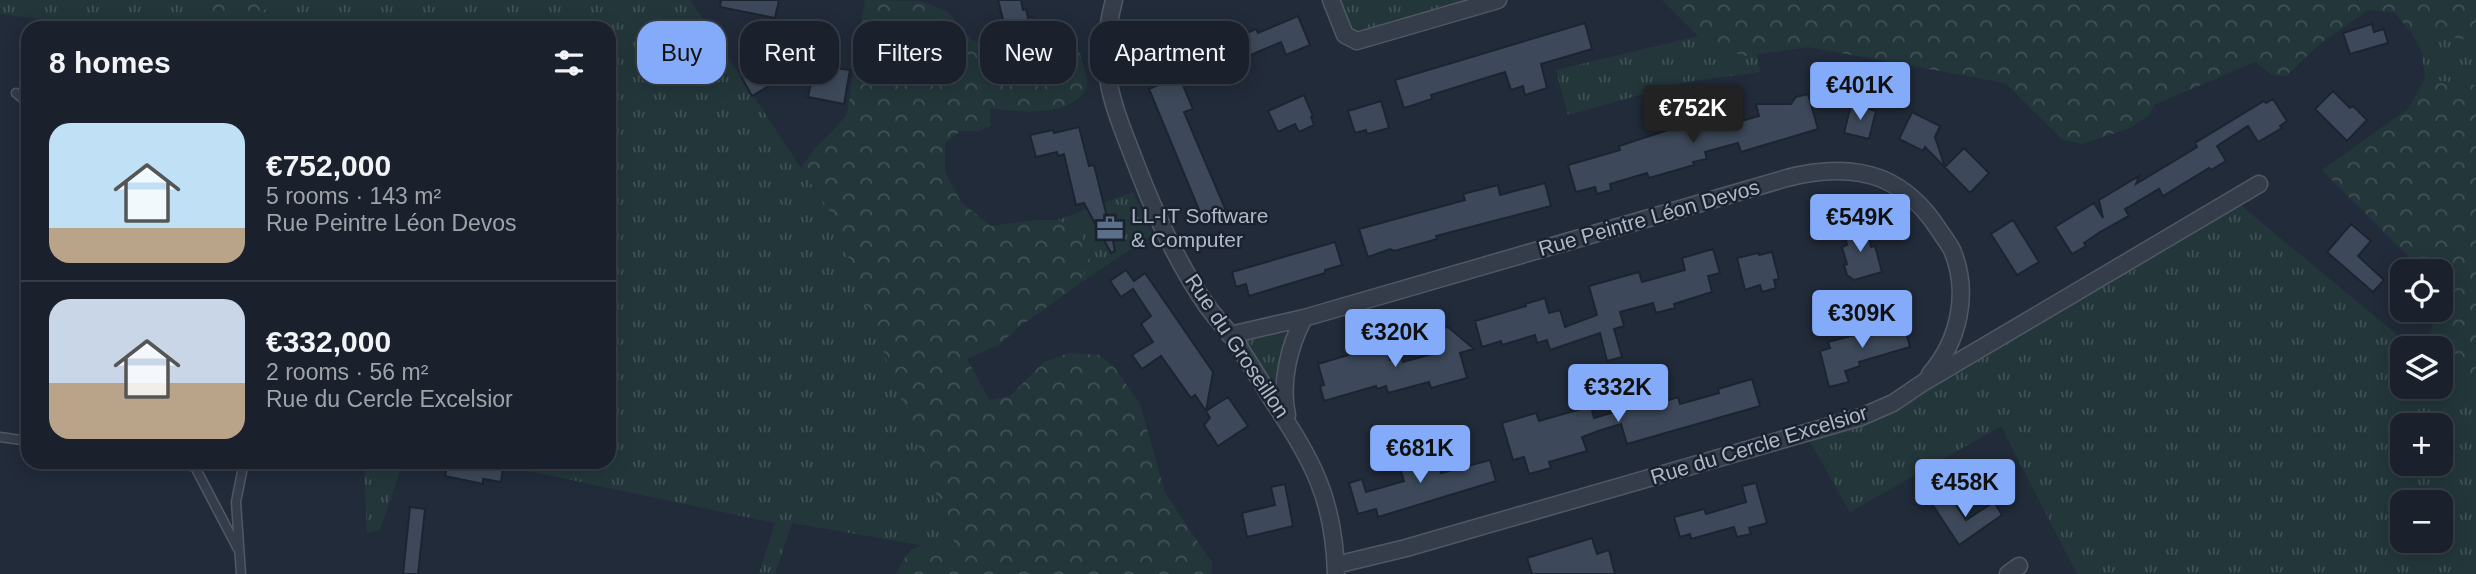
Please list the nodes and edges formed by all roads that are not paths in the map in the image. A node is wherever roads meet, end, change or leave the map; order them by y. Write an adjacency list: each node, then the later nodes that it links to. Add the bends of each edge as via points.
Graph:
1 (1114, 0): 8 (street, Rue du Groseillon, via 1106,28 1105,70 1116,113 1157,218 1207,306)
2 (1331, 0): 3 (street, via 1345,35 1357,41)
3 (1498, 0)
4 (16, 93): 5 (lane)
5 (21, 97)
6 (2259, 184): 9 (street, Rue du Cercle Excelsior)
7 (1304, 318): 8 (street, Rue Peintre Léon Devos); 9 (street, Rue Peintre Léon Devos, via 1787,178 1847,172 1880,178 1907,194 1930,216 1958,268 1960,312 1955,334); 10 (street, via 1292,344 1283,392)
8 (1230, 335): 10 (street, Rue du Groseillon)
9 (1924, 382): 16 (street, Rue du Cercle Excelsior, via 1861,417)
10 (1289, 424): 16 (street, Rue du Groseillon, via 1325,498)
11 (0, 437): 12 (lane)
12 (21, 440)
13 (196, 469): 15 (lane)
14 (243, 469): 15 (lane, via 236,502)
15 (239, 551): 17 (lane)
16 (1336, 569)
17 (241, 574)

